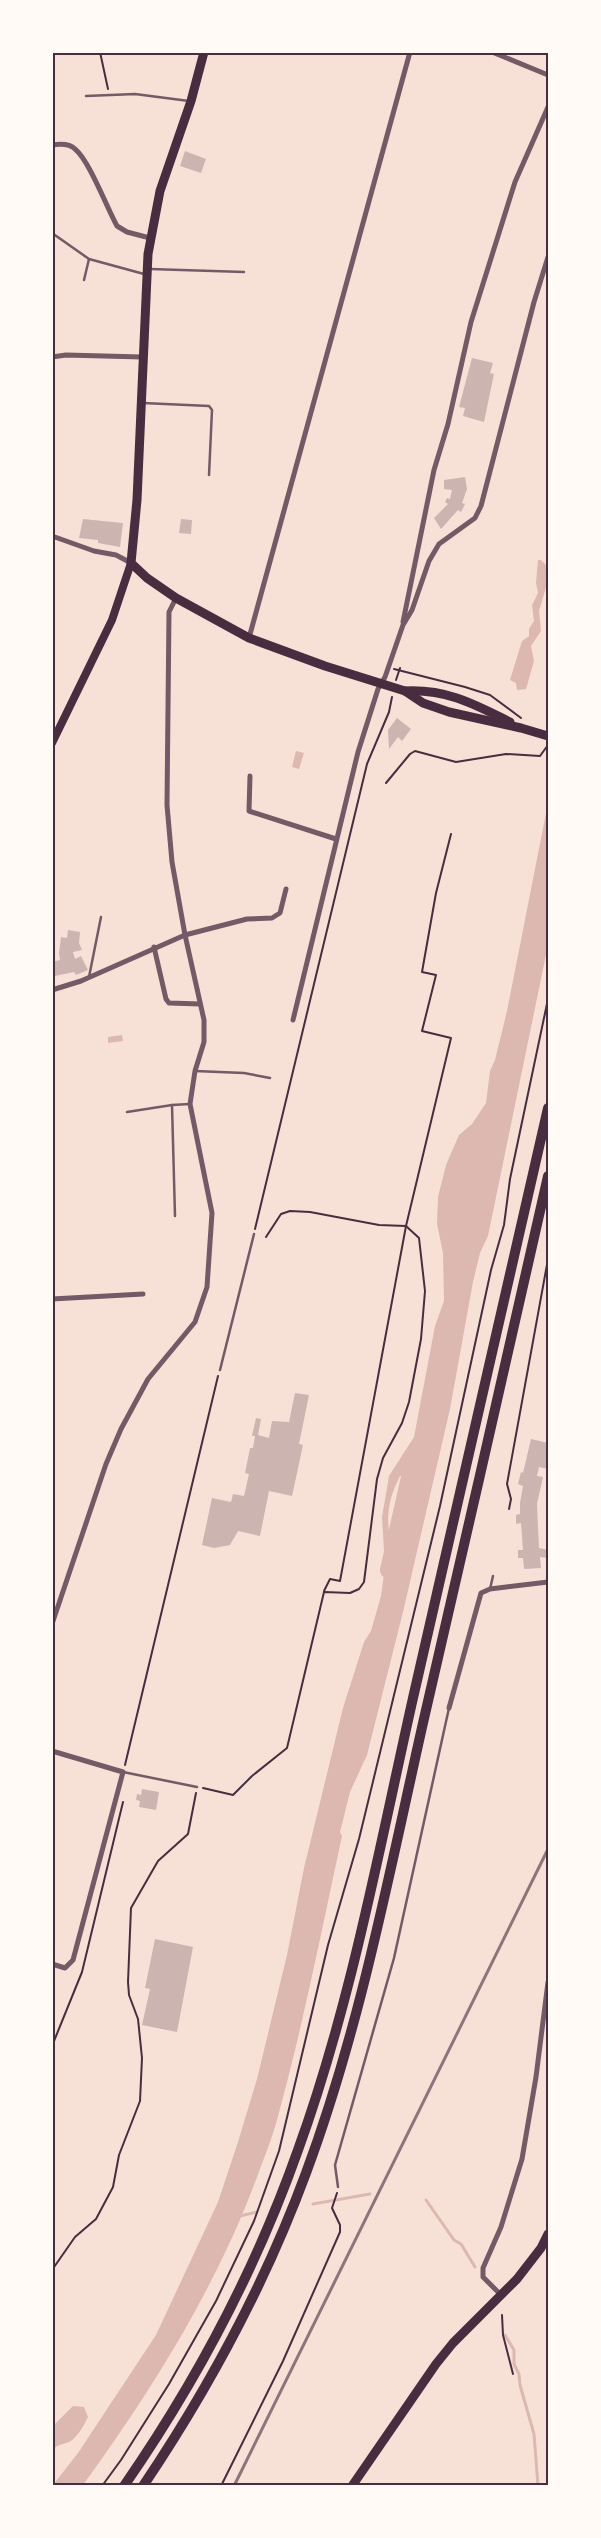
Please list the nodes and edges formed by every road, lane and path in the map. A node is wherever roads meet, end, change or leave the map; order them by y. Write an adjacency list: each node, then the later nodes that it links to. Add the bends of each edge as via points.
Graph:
1 (100, 52): 7 (path)
2 (410, 52): 27 (street)
3 (492, 52): 5 (street)
4 (204, 53): 9 (main road)
5 (505, 55): 6 (street)
6 (548, 75)
7 (109, 94): 8 (lane); 9 (lane)
8 (86, 96)
9 (191, 101): 13 (main road, via 163,180)
10 (548, 107): 26 (street, via 515,182 471,322 434,470)
11 (52, 145): 13 (street, via 75,148 117,226)
12 (52, 233): 15 (lane)
13 (150, 238): 16 (main road)
14 (548, 257): 26 (street, via 481,506 475,518 439,544 429,560 412,610)
15 (89, 259): 16 (lane); 18 (lane)
16 (146, 272): 17 (lane); 20 (main road)
17 (244, 272)
18 (84, 280)
19 (52, 357): 20 (street)
20 (142, 357): 21 (main road)
21 (141, 403): 22 (lane, via 210,406); 24 (main road)
22 (209, 475)
23 (52, 536): 24 (street, via 116,555)
24 (131, 563): 25 (main road); 35 (main road, via 112,620)
25 (176, 598): 27 (main road); 43 (street, via 169,612 167,782 172,862)
26 (403, 625): 29 (street)
27 (249, 638): 29 (main road)
28 (397, 678): 32 (path, via 400,668 466,687 499,700)
29 (381, 684): 30 (main road); 40 (street, via 358,752)
30 (393, 690): 31 (main road); 59 (path, via 365,773)
31 (405, 691): 33 (main road, via 423,703 457,715); 33 (main road, via 428,690 470,702)
32 (520, 718)
33 (523, 728): 34 (main road)
34 (548, 736)
35 (52, 743)
36 (548, 745): 38 (path, via 540,756 506,754 466,762 415,751)
37 (250, 776): 40 (street, via 249,812)
38 (386, 783)
39 (451, 834): 58 (path, via 436,893 422,972 436,975 422,1030 451,1038)
40 (336, 839): 49 (street)
41 (286, 889): 43 (street, via 280,912 272,918 247,920)
42 (101, 916): 45 (lane)
43 (185, 935): 44 (street); 48 (street)
44 (154, 947): 45 (street); 48 (street, via 166,999 170,1003)
45 (89, 977): 46 (street)
46 (52, 990)
47 (548, 998): 86 (path, via 510,1179 504,1225 489,1278 440,1506 277,2158 254,2221 216,2301 169,2384)
48 (200, 1004): 50 (street, via 204,1042)
49 (293, 1020)
50 (195, 1072): 51 (lane); 53 (street)
51 (270, 1078)
52 (172, 1104): 53 (lane); 55 (lane); 57 (lane)
53 (190, 1104): 70 (street, via 212,1212 207,1287 195,1322 148,1379 122,1429 106,1464)
54 (548, 1108): 87 (highway, via 359,1936 314,2105 283,2191 250,2267 193,2378)
55 (126, 1112)
56 (548, 1176): 88 (highway, via 376,1931 339,2077 306,2173 263,2277 210,2380)
57 (175, 1216)
58 (406, 1226): 60 (path, via 290,1211 281,1214); 69 (path, via 340,1580 330,1579); 69 (path, via 419,1238 425,1291 410,1402 379,1472 364,1582 360,1590 350,1593)
59 (254, 1234): 64 (lane)
60 (266, 1237)
61 (548, 1259): 65 (path, via 507,1484 511,1499)
62 (143, 1294): 63 (street)
63 (52, 1299)
64 (220, 1370): 73 (path)
65 (509, 1508)
66 (493, 1576): 68 (lane)
67 (548, 1582): 68 (street)
68 (490, 1589): 71 (street, via 480,1593)
69 (324, 1592): 74 (path, via 287,1748 233,1795)
70 (52, 1624)
71 (449, 1708): 79 (lane, via 394,1958 335,2165)
72 (52, 1751): 73 (street)
73 (123, 1772): 74 (lane); 76 (street, via 73,1960 65,1968)
74 (197, 1787): 82 (path, via 188,1834 158,1861 131,1908 128,1982 138,2019 142,2058 140,2101 119,2155 113,2187 96,2219 75,2237)
75 (124, 1799): 78 (path, via 82,1972)
76 (52, 1964)
77 (548, 1982): 83 (street, via 522,2159 501,2226 483,2268 483,2277)
78 (52, 2046)
79 (338, 2187)
80 (337, 2193): 89 (path, via 332,2205 340,2232 283,2361)
81 (548, 2234): 83 (main road, via 535,2256)
82 (52, 2270)
83 (501, 2295): 90 (main road, via 436,2364)
84 (502, 2315): 85 (path, via 503,2335)
85 (513, 2374)
86 (102, 2486)
87 (124, 2486)
88 (143, 2486)
89 (221, 2486)
90 (352, 2486)

